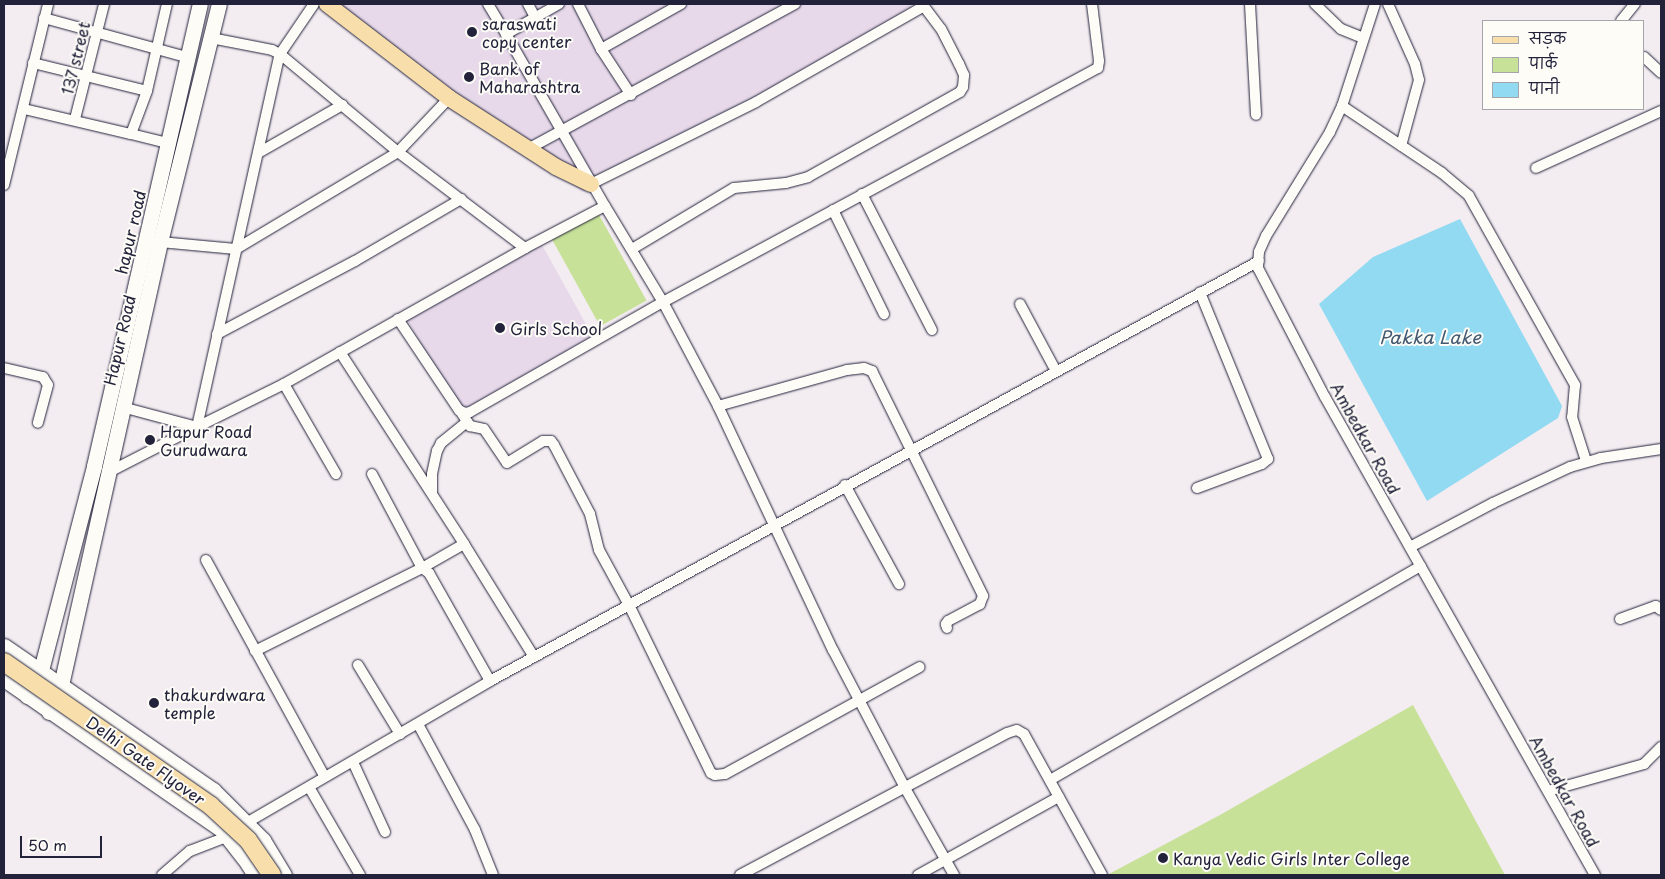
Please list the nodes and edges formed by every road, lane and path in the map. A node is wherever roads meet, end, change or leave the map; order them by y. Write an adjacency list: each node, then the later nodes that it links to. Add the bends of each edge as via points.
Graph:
1 (48, 4): 21 (street)
2 (104, 4): 24 (street, 137 street)
3 (167, 4): 28 (street)
4 (200, 4): 31 (main road, hapur road)
5 (219, 4): 26 (main road, Hapur Road)
6 (314, 4): 30 (street)
7 (327, 4): 38 (main road)
8 (488, 4): 25 (street)
9 (528, 4): 22 (street)
10 (560, 4): 22 (street)
11 (578, 4): 29 (street)
12 (681, 4): 29 (street)
13 (795, 4): 37 (street)
14 (1092, 4): 56 (street, via 1098,68)
15 (1251, 4): 43 (street)
16 (1315, 4): 27 (street, via 1341,30)
17 (1375, 4): 27 (street)
18 (1388, 4): 48 (street, via 1419,80)
19 (1635, 4): 23 (street)
20 (923, 5): 54 (street, via 756,102); 63 (street, via 941,28 960,64 964,75 960,92 808,177 786,183 734,188)
21 (44, 18): 24 (street); 33 (street)
22 (535, 18): 25 (street)
23 (1622, 20)
24 (98, 32): 28 (street); 35 (street, 137 street)
25 (506, 34): 45 (street)
26 (211, 38): 30 (street); 60 (main road, Hapur Road)
27 (1364, 38): 40 (street)
28 (157, 47): 31 (street); 36 (street)
29 (601, 49): 37 (street)
30 (280, 54): 39 (street); 51 (street)
31 (187, 57): 47 (main road, hapur road)
32 (1645, 58): 34 (street)
33 (33, 63): 35 (street); 41 (street)
34 (1661, 73)
35 (86, 76): 36 (street); 44 (street, 137 street)
36 (147, 91): 46 (street)
37 (631, 95): 45 (street)
38 (450, 98): 49 (main road); 52 (street)
39 (342, 105): 51 (street); 52 (street)
40 (1342, 106): 48 (street); 64 (street, via 1330,132 1266,236)
41 (24, 109): 44 (street); 50 (street)
42 (1661, 111): 53 (street)
43 (1256, 114)
44 (75, 119): 46 (street)
45 (562, 131): 49 (street); 54 (street)
46 (131, 134): 47 (street)
47 (168, 143): 110 (main road, hapur road, via 94,466)
48 (1401, 146): 84 (street, via 1458,186 1469,196 1485,222 1575,386 1572,417)
49 (528, 149): 54 (main road)
50 (8, 151): 55 (street)
51 (260, 152): 62 (street)
52 (398, 152): 57 (street); 62 (street)
53 (1536, 168)
54 (591, 184): 58 (street)
55 (4, 185)
56 (862, 194): 59 (street); 70 (street)
57 (460, 200): 61 (street); 71 (street, via 355,261)
58 (605, 206): 61 (street); 63 (street)
59 (833, 210): 66 (street); 68 (street)
60 (160, 242): 62 (street); 77 (main road, Hapur Road)
61 (525, 248): 69 (street)
62 (236, 249): 71 (street)
63 (632, 249): 66 (street)
64 (1258, 261): 65 (street); 93 (street, Ambedkar Road, via 1264,282)
65 (1200, 292): 74 (street); 89 (street, via 1268,459)
66 (663, 302): 76 (street); 78 (street, via 470,412)
67 (1020, 304): 74 (street)
68 (884, 314)
69 (398, 319): 72 (street); 78 (street)
70 (932, 330)
71 (217, 334): 81 (street)
72 (340, 352): 75 (street); 90 (street)
73 (4, 368): 80 (street, via 43,377 48,385)
74 (1056, 371): 83 (street)
75 (284, 384): 81 (street); 86 (street)
76 (718, 406): 83 (street, via 864,368 872,371); 91 (street)
77 (122, 407): 81 (street); 85 (main road, Hapur Road)
78 (461, 412): 79 (street)
79 (468, 422): 90 (street, via 441,443 432,474); 98 (street, via 470,426 484,429 507,463 543,441 551,441 586,505 599,550)
80 (38, 423)
81 (197, 426): 85 (street)
82 (1661, 449): 84 (street)
83 (910, 450): 88 (street); 101 (street, via 983,596 980,604 948,621)
84 (1586, 461): 93 (street, via 1493,503)
85 (109, 472): 111 (main road, Hapur Road)
86 (336, 474)
87 (372, 474): 96 (street)
88 (845, 485): 91 (street); 97 (street)
89 (1197, 488)
90 (432, 493): 92 (street)
91 (774, 523): 98 (street); 112 (street)
92 (464, 544): 96 (street); 104 (street)
93 (1410, 547): 95 (street, Ambedkar Road)
94 (206, 560): 103 (street)
95 (1421, 566): 119 (street); 122 (street, Ambedkar Road)
96 (422, 568): 103 (street); 109 (street, via 429,573)
97 (899, 584)
98 (629, 604): 104 (street); 112 (street, via 715,776)
99 (1661, 610): 100 (street, via 1656,606)
100 (1620, 618)
101 (947, 628)
102 (4, 646): 110 (main road)
103 (255, 651): 118 (street)
104 (534, 658): 109 (street)
105 (4, 662): 110 (highway, Delhi Gate Flyover, bridge)
106 (358, 665): 115 (street)
107 (920, 667): 112 (street)
108 (4, 680): 110 (main road)
109 (490, 681): 114 (street)
110 (34, 683): 111 (highway, Delhi Gate Flyover, bridge); 113 (main road)
111 (55, 689): 113 (main road, Hapur Road); 124 (main road, via 213,790); 130 (highway, Delhi Gate Flyover, bridge, via 211,806 248,840)
112 (859, 699): 121 (street)
113 (49, 712): 126 (main road)
114 (418, 724): 115 (street); 133 (street, via 476,830)
115 (400, 734): 117 (street)
116 (1661, 747): 122 (street, via 1644,764)
117 (352, 762): 118 (street); 125 (street)
118 (325, 778): 120 (street)
119 (1050, 780): 121 (street, via 1024,734 1017,730); 123 (street)
120 (309, 787): 124 (street); 132 (street)
121 (904, 788): 127 (street); 134 (street)
122 (1548, 791): 138 (street, Ambedkar Road)
123 (1059, 797): 127 (street); 137 (street)
124 (248, 822): 131 (main road)
125 (385, 832)
126 (227, 837): 128 (street, via 190,851); 129 (main road)
127 (945, 859): 135 (street); 136 (street)
128 (162, 875)
129 (255, 875)
130 (272, 875)
131 (284, 875)
132 (360, 875)
133 (493, 875)
134 (740, 875)
135 (918, 875)
136 (954, 875)
137 (1102, 875)
138 (1595, 875)

